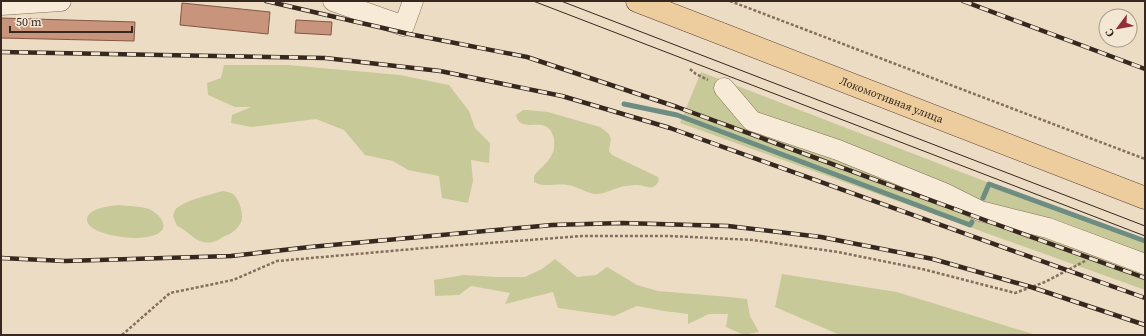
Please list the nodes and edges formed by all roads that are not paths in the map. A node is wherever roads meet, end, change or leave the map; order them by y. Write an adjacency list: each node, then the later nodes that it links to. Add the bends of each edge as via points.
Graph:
1 (61, 1): 5 (lane)
2 (333, 1): 3 (lane, via 404,26)
3 (413, 1)
4 (637, 1): 7 (main road, Локомотивная улица)
5 (1, 5)
6 (724, 88): 8 (lane, via 752,121 838,150 944,193 980,212 1048,228)
7 (1145, 198)
8 (1145, 264)

